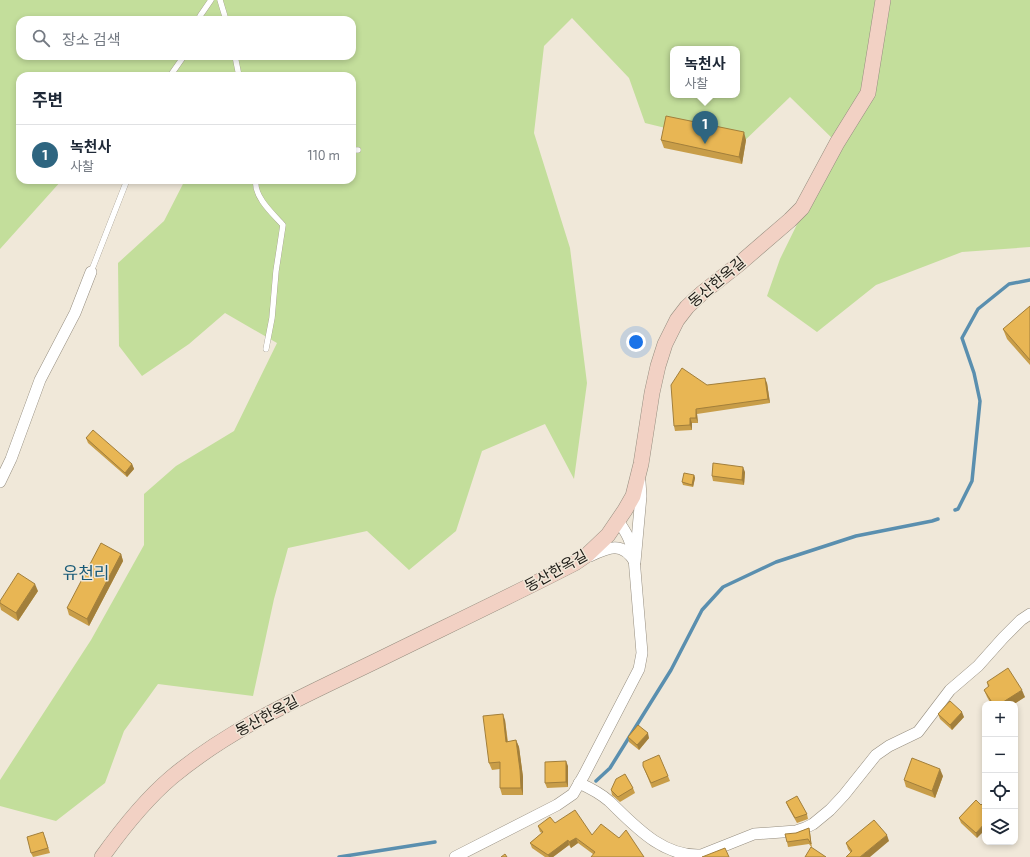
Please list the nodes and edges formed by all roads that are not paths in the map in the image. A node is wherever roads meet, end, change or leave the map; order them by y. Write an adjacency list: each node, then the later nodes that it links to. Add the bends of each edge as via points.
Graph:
1 (211, 0): 4 (lane)
2 (220, 0): 5 (lane)
3 (883, 0): 14 (street, 동산한옥길, via 868,93 802,208 696,298 677,320 658,366)
4 (200, 16)
5 (225, 16)
6 (181, 60): 8 (lane)
7 (236, 60): 9 (lane)
8 (173, 72)
9 (238, 72)
10 (124, 184): 12 (lane)
11 (255, 184): 13 (lane, via 265,205 283,225)
12 (91, 272): 15 (street, via 75,313 40,380)
13 (266, 349)
14 (639, 475): 16 (street, 동산한옥길, via 633,496); 17 (street, via 641,496)
15 (0, 482)
16 (618, 522): 17 (street, via 632,546); 18 (street, 동산한옥길, via 601,543)
17 (635, 562): 18 (street, via 628,552 614,548 604,549); 20 (street, via 642,653 640,665)
18 (576, 563): 22 (street, 동산한옥길, via 298,699 210,748 171,778 150,799)
19 (1030, 614): 21 (street, via 950,690 918,732 895,742 876,755 844,795 813,824 796,831 754,834 701,855)
20 (579, 783): 21 (street, via 608,800 650,840 672,852); 23 (street, via 566,800)
21 (689, 856)
22 (102, 857)
23 (454, 857)

